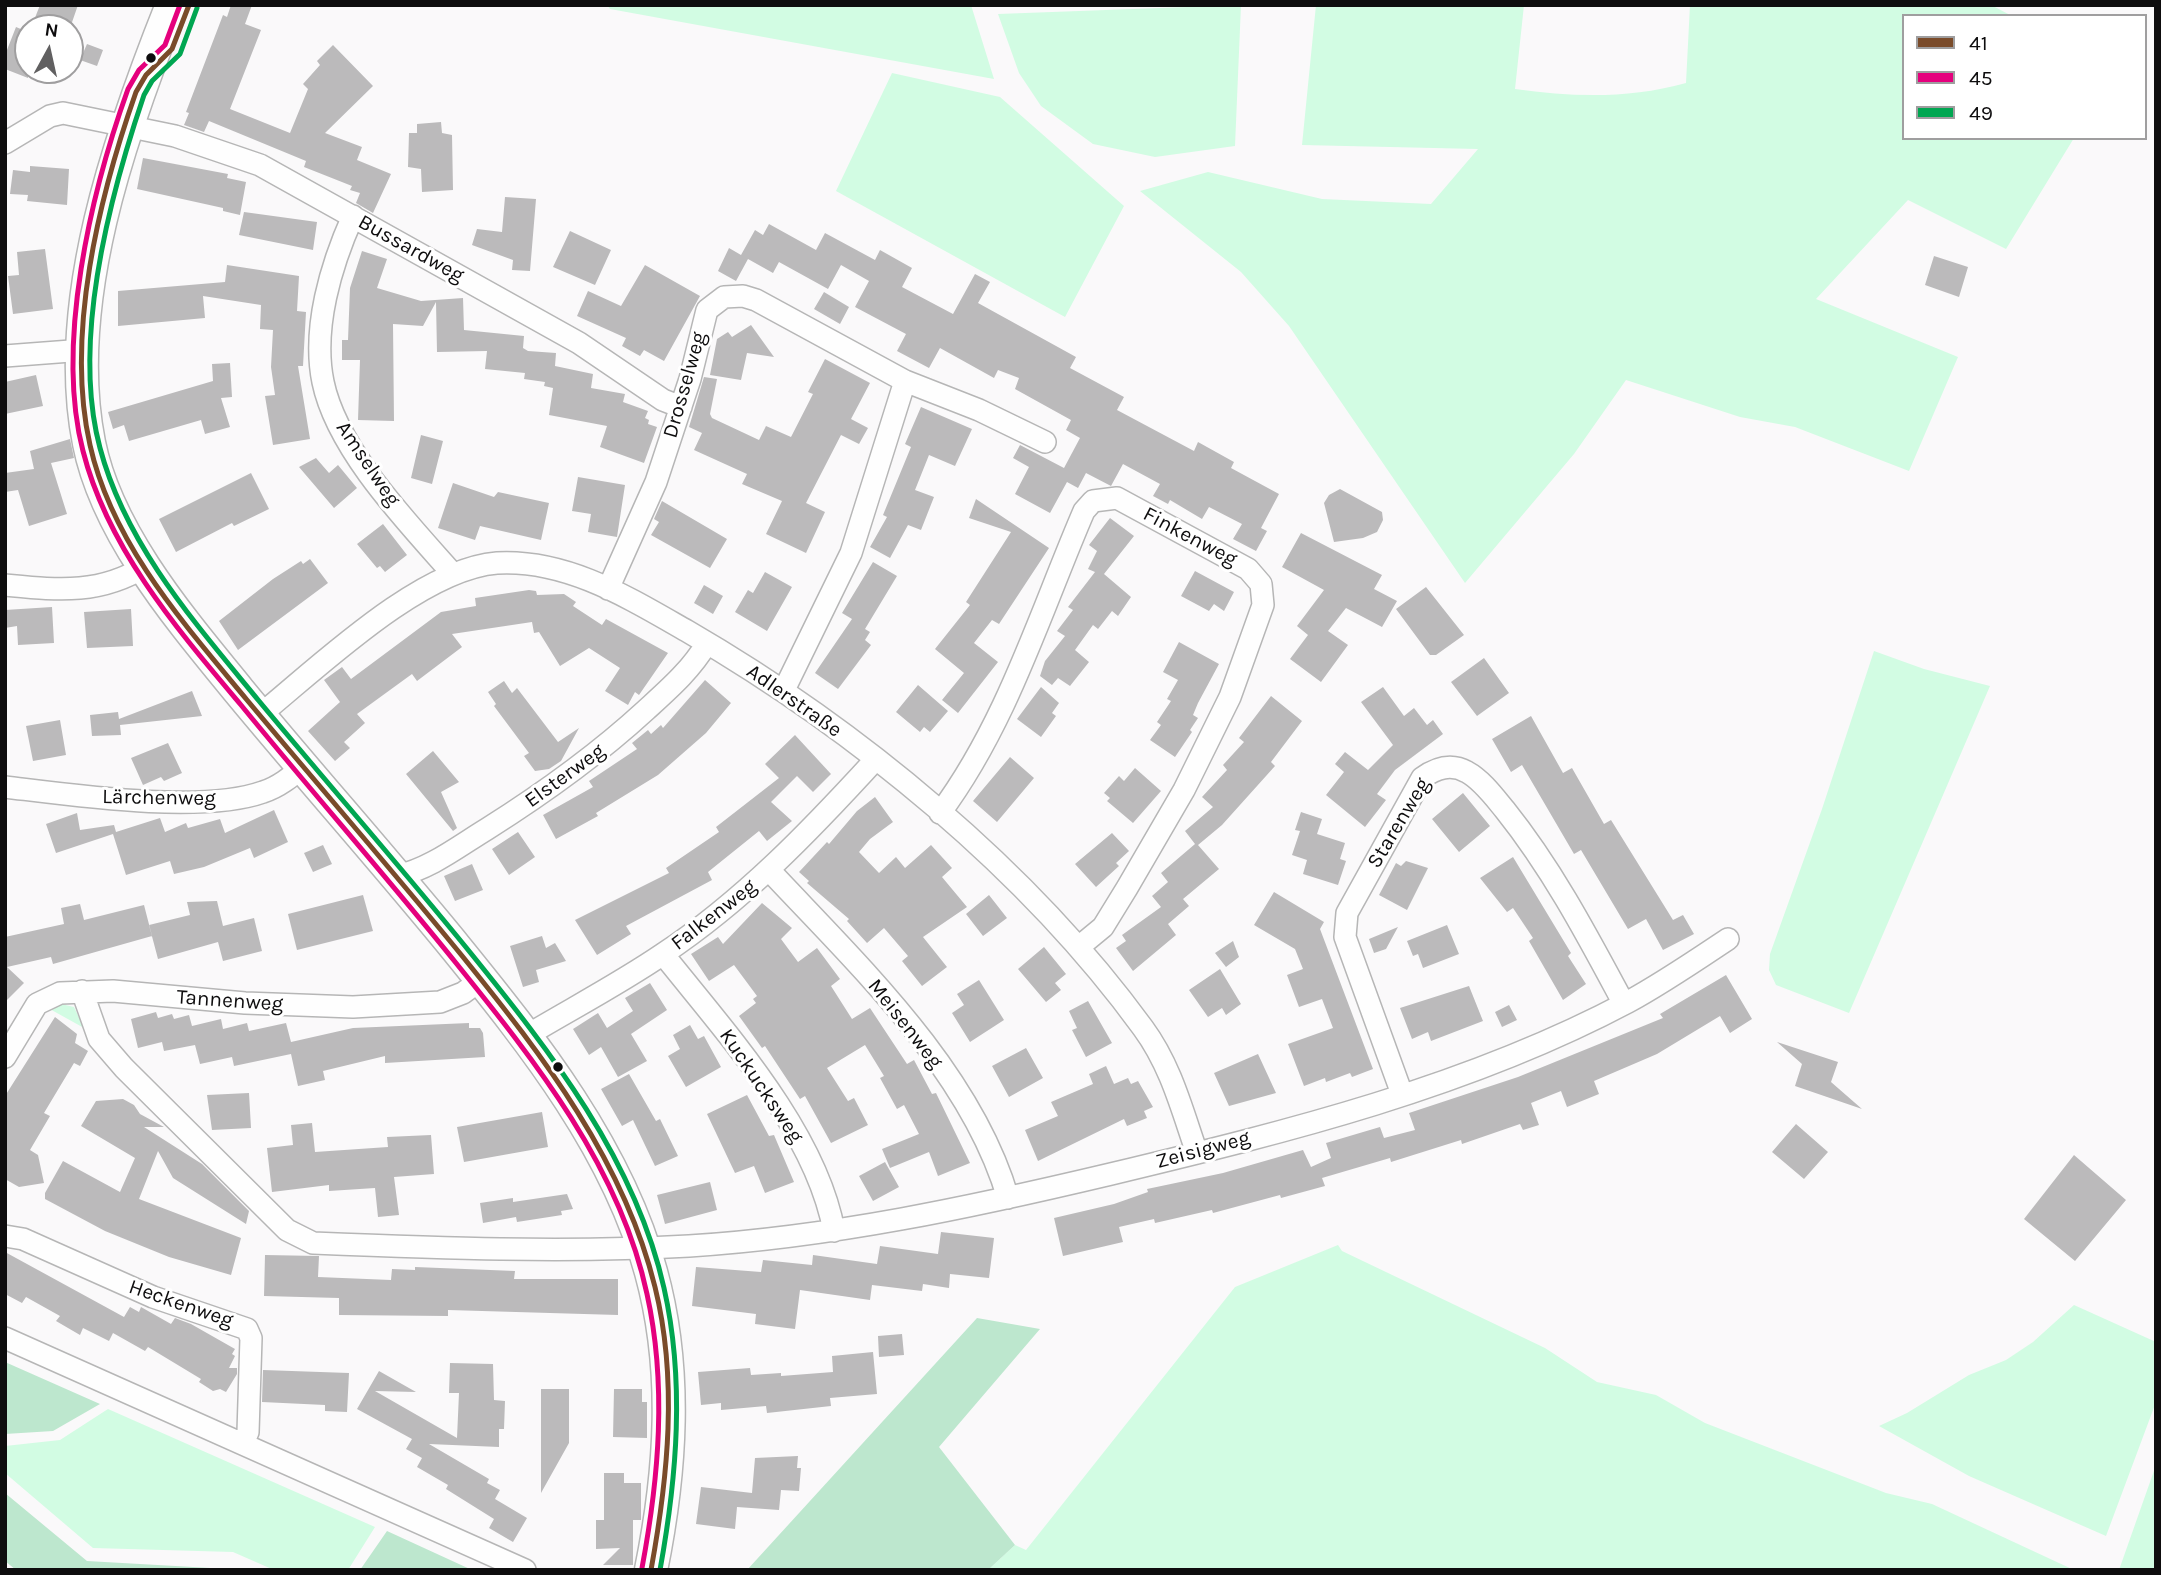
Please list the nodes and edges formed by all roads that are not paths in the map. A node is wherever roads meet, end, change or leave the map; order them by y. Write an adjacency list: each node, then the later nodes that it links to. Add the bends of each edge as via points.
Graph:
1 (172, 5): 2 (street)
2 (127, 125): 3 (street, Bussardweg, via 63,113); 4 (street, Bussardweg, via 237,155); 5 (street, via 97,233)
3 (5, 143)
4 (353, 216): 8 (street, Bussardweg, via 579,343 663,400); 11 (street, Amselweg, via 342,240 322,328 323,381 330,407 368,470)
5 (84, 350): 6 (street); 10 (street, via 83,406 89,445 118,523)
6 (5, 356)
7 (905, 381): 8 (street, Drosselweg, via 756,300 724,297 707,310); 9 (street, Drosselweg); 15 (street, via 850,552)
8 (681, 407): 13 (street, Drosselweg, via 656,482)
9 (1045, 442)
10 (146, 566): 12 (street, via 123,580 94,587); 16 (street, via 186,625)
11 (453, 574): 13 (street, Adlerstraße, via 495,564 539,564); 16 (street, Adlerstraße, via 372,624)
12 (5, 585)
13 (608, 589): 14 (street, Adlerstraße)
14 (707, 643): 15 (street, Adlerstraße); 22 (street, Elsterweg, via 677,682 589,761 415,873)
15 (784, 690): 17 (street, Adlerstraße)
16 (260, 715): 18 (street)
17 (875, 760): 20 (street, Adlerstraße); 21 (street, Falkenweg)
18 (304, 766): 19 (street, Lärchenweg, via 262,793 224,799 90,797); 22 (street)
19 (5, 787)
20 (940, 813): 24 (street, Adlerstraße); 24 (street, Finkenweg, via 1009,691 1080,519 1093,501 1117,498 1248,569 1261,584 1264,605 1230,697 1128,888 1103,927)
21 (770, 871): 25 (street, Falkenweg); 33 (street, Meisenweg, via 870,978 949,1079 992,1152)
22 (397, 876): 26 (street)
23 (1728, 939): 28 (street, Zeisigweg)
24 (1080, 946): 32 (street, Adlerstraße, via 1160,1055)
25 (663, 954): 29 (street, Falkenweg); 34 (street, Kuckucksweg, via 766,1086 818,1178)
26 (481, 979): 27 (street, Tannenweg, via 440,1002 353,1007); 29 (street)
27 (82, 991): 30 (street, Tannenweg, via 53,995 37,1004); 36 (street, Zeisigweg, via 99,1039 124,1068 299,1238 313,1243 458,1249)
28 (1625, 1004): 31 (street, Zeisigweg, via 1509,1055); 31 (street, Starenweg, via 1573,910 1496,799 1469,773 1454,767 1431,771 1422,778 1346,913 1344,925)
29 (526, 1036): 36 (street, via 595,1144)
30 (5, 1057)
31 (1402, 1094): 32 (street, Zeisigweg)
32 (1197, 1153): 33 (street, Zeisigweg)
33 (1008, 1198): 34 (street, Zeisigweg)
34 (834, 1231): 36 (street, Zeisigweg)
35 (5, 1236): 38 (street, Heckenweg, via 23,1239 153,1297 247,1328 251,1338 248,1432)
36 (644, 1247): 40 (street, via 659,1307 668,1380 668,1467)
37 (5, 1338): 38 (street)
38 (243, 1444): 39 (street)
39 (525, 1570)
40 (651, 1570)

